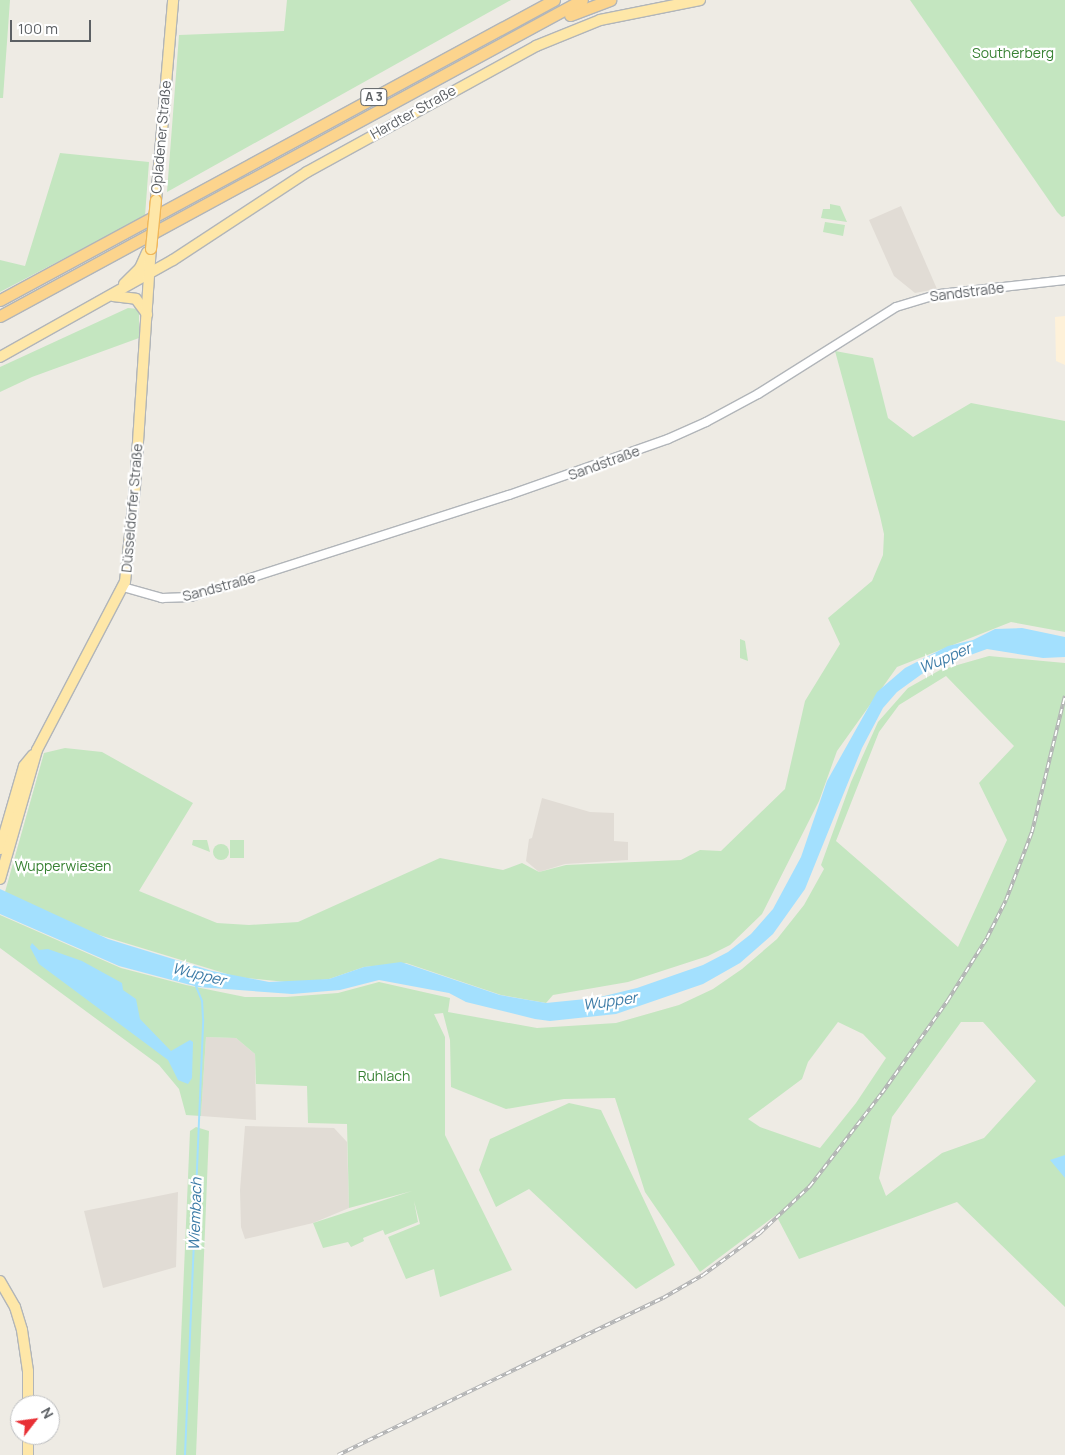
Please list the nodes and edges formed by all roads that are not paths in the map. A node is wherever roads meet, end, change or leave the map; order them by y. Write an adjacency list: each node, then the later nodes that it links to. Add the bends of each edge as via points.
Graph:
1 (173, 0): 7 (main road, Opladener Straße, bridge)
2 (582, 0): 6 (highway, A 3)
3 (610, 0): 6 (highway, via 554,23)
4 (700, 0): 8 (main road, Hardter Straße, via 600,20 536,46 307,172)
5 (552, 1): 11 (highway, A 3)
6 (538, 24): 13 (highway, A 3)
7 (149, 250): 8 (main road); 10 (main road, via 136,273)
8 (148, 274): 10 (main road, Hardter Straße); 12 (main road, Düsseldorfer Straße)
9 (1065, 280): 15 (street, Sandstraße, via 939,294 896,307 758,394 706,422 659,443 514,494 191,597 162,598)
10 (113, 296): 12 (main road, via 136,299); 14 (main road)
11 (0, 300)
12 (148, 315): 15 (main road, Düsseldorfer Straße, via 132,517)
13 (0, 316)
14 (0, 357)
15 (123, 587): 16 (main road, Düsseldorfer Straße, via 37,750 24,766)
16 (3, 852): 17 (main road, Düsseldorfer Straße)
17 (0, 880)
18 (0, 1281): 19 (main road, via 15,1307 23,1333)
19 (28, 1395)

